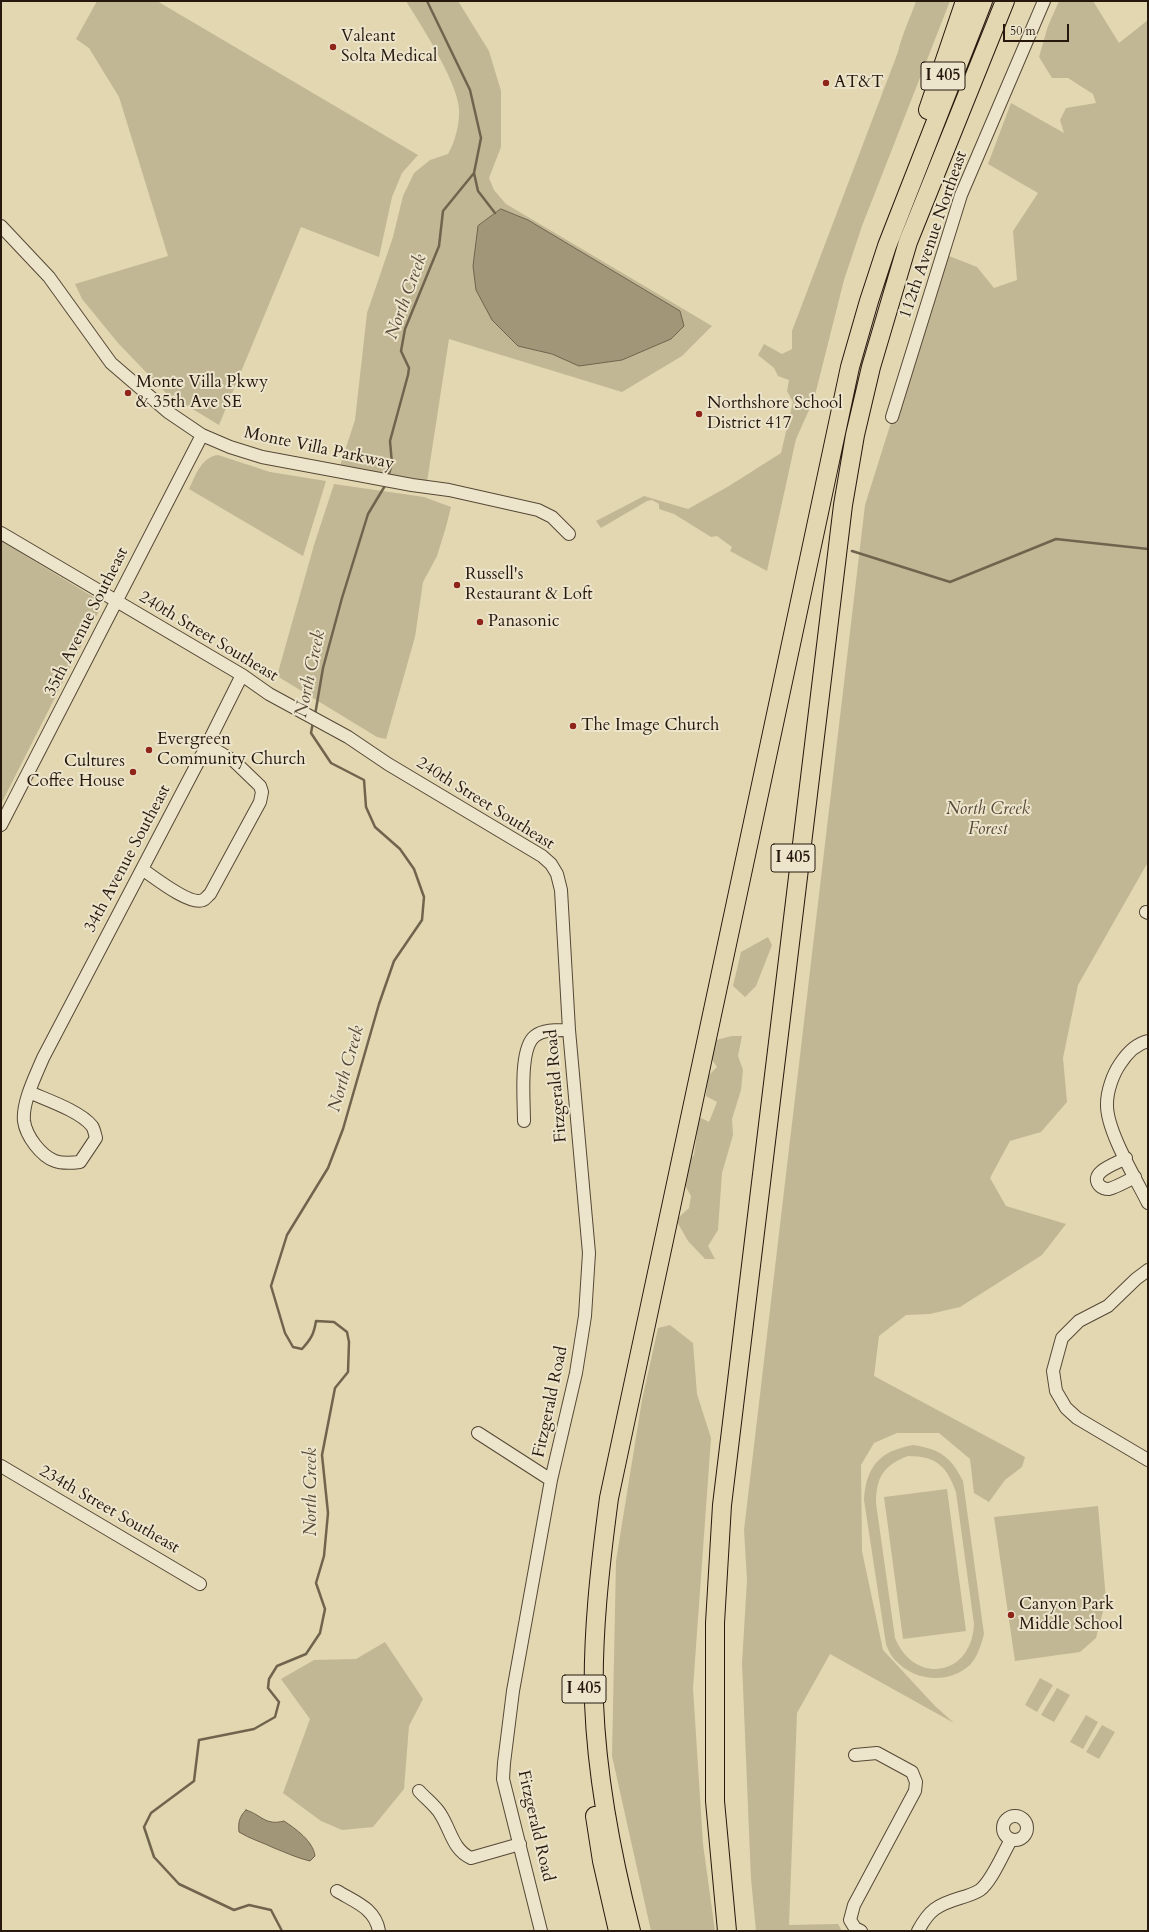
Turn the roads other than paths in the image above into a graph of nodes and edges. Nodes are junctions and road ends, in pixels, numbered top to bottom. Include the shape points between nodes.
1 (965, 1) edge
2 (973, 1) edge
3 (983, 1) edge
4 (998, 1) edge
5 (1005, 1) edge
6 (1044, 1) edge
7 (914, 150) junction
8 (1, 226) edge
9 (892, 417) dead end
10 (202, 435) junction
11 (1, 533) edge
12 (569, 534) dead end
13 (117, 603) junction
14 (242, 675) junction
15 (768, 731) junction
16 (207, 745) junction
17 (1, 825) edge
18 (142, 869) junction
19 (557, 874) joint
20 (569, 1030) junction
21 (1148, 1041) edge
22 (29, 1092) junction
23 (524, 1121) dead end
24 (1126, 1158) junction
25 (1135, 1177) junction
26 (1148, 1204) edge
27 (1148, 1270) edge
28 (478, 1433) dead end
29 (614, 1453) junction
30 (1148, 1460) edge
31 (1, 1466) edge
32 (551, 1480) junction
33 (200, 1584) dead end
34 (715, 1738) junction
35 (855, 1755) dead end
36 (419, 1791) dead end
37 (1011, 1840) dead end
38 (520, 1844) junction
39 (337, 1891) dead end
40 (379, 1931) edge
41 (541, 1931) edge
42 (618, 1931) edge
43 (631, 1931) edge
44 (728, 1931) edge
45 (861, 1931) edge
46 (918, 1931) edge

1 - 7 highway
2 - 7 highway, I 405
3 - 15 highway, I 405 via 900,210 868,301 850,367
4 - 34 highway, I 405 via 915,208 883,299 856,400 837,497 715,1504 710,1570 707,1715
5 - 34 highway, I 405 via 908,242 871,367 843,505 724,1482 715,1623
6 - 9 street, 112th Avenue Northeast via 961,195
7 - 15 highway, I 405 via 868,270 841,363
8 - 10 street, Monte Villa Parkway via 49,277 111,363 153,400
10 - 12 street, Monte Villa Parkway via 262,457 449,490 538,510 552,517
10 - 13 street, 35th Avenue Southeast
11 - 13 street, 240th Street Southeast
13 - 14 street, 240th Street Southeast
13 - 17 street, 35th Avenue Southeast
14 - 16 street, 34th Avenue Southeast
14 - 19 street, 240th Street Southeast via 533,850 551,864
15 - 29 highway, I 405
16 - 18 street, 34th Avenue Southeast
16 - 18 street via 234,762 260,786 260,802 210,894 203,900 194,901
18 - 22 street, 34th Avenue Southeast via 42,1058
19 - 20 street, Fitzgerald Road via 561,890
20 - 23 street via 545,1031 529,1042 525,1053
20 - 32 street, Fitzgerald Road via 589,1253 589,1281 576,1373
21 - 24 street via 1127,1052 1110,1084 1107,1104 1111,1128
22 - 22 street, 34th Avenue Southeast via 24,1121 38,1149 55,1161 71,1164 80,1162 96,1138 93,1127 68,1110
24 - 25 street
24 - 25 street via 1101,1171 1098,1183 1103,1188 1110,1189
25 - 26 street
27 - 30 street via 1136,1278 1108,1306 1079,1321 1062,1338 1053,1371 1056,1391 1066,1408 1077,1418
28 - 32 street
29 - 42 highway, I 405 via 590,1547 586,1596 584,1709 593,1805
29 - 43 highway, I 405 via 599,1574 594,1704 602,1788 616,1868
31 - 33 street, 234th Street Southeast
32 - 38 street, Fitzgerald Road via 513,1691 504,1763 503,1779
34 - 44 highway, I 405 via 715,1801
35 - 45 street via 877,1753 912,1772 916,1782 915,1792 854,1905 850,1920 855,1928
36 - 38 street via 441,1813 458,1850 464,1855 471,1858
37 - 46 street via 981,1889 942,1904 930,1912
38 - 41 street, Fitzgerald Road
39 - 40 street via 371,1912 377,1920

